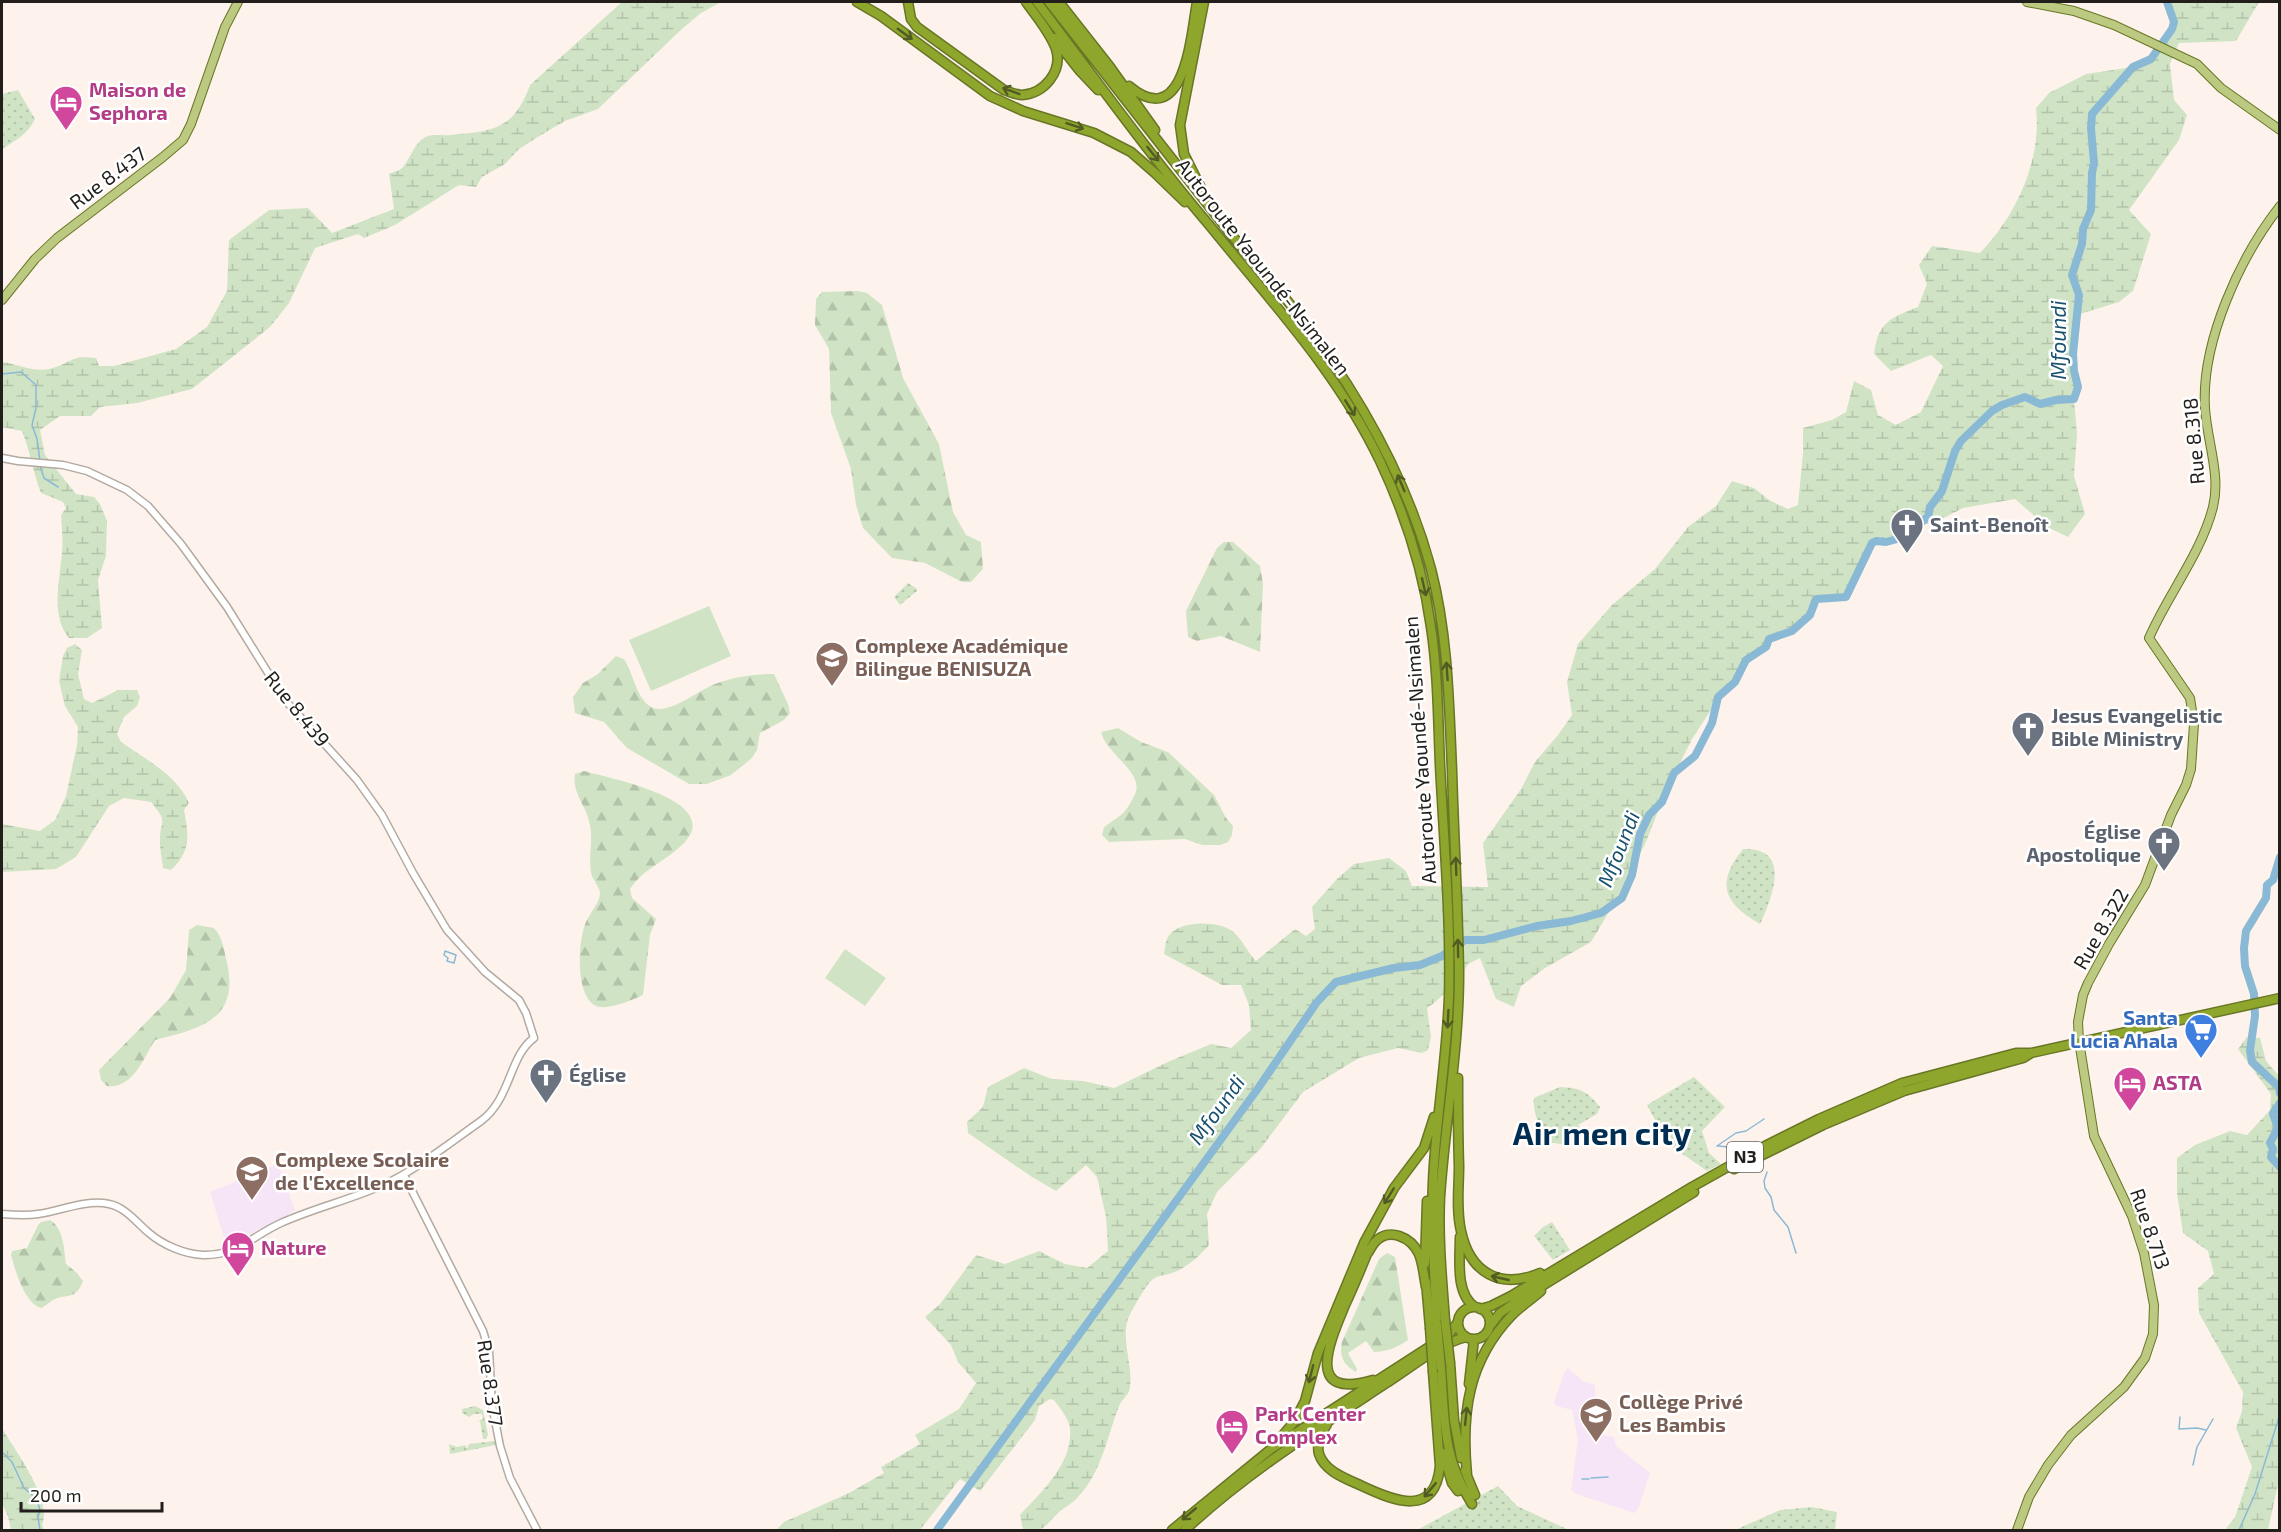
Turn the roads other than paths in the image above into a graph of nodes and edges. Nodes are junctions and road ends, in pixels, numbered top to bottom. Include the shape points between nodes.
1 (238, 2) edge
2 (857, 2) edge
3 (909, 2) edge
4 (1026, 2) edge
5 (1037, 2) edge
6 (1049, 2) edge
7 (1059, 2) edge
8 (1197, 2) edge
9 (1204, 2) edge
10 (2027, 2) edge
11 (1110, 67) junction
12 (1117, 108) junction
13 (2280, 130) edge
14 (1172, 158) junction
15 (2280, 206) edge
16 (1207, 224) junction
17 (1225, 227) junction
18 (2, 300) edge
19 (2, 458) edge
20 (2149, 638) joint
21 (2280, 998) edge
22 (1459, 1011) junction
23 (2079, 1041) junction
24 (1444, 1067) junction
25 (1434, 1168) junction
26 (404, 1175) junction
27 (2, 1214) edge
28 (1460, 1228) junction
29 (1578, 1260) junction
30 (1426, 1287) junction
31 (1478, 1308) junction
32 (1458, 1322) junction
33 (1437, 1324) junction
34 (1490, 1326) junction
35 (1470, 1338) junction
36 (1437, 1370) junction
37 (1382, 1377) junction
38 (1469, 1390) junction
39 (1436, 1409) junction
40 (1329, 1420) junction
41 (1271, 1449) junction
42 (1467, 1475) junction
43 (1473, 1499) junction
44 (537, 1530) edge
45 (1172, 1530) edge
46 (1185, 1530) edge
47 (2017, 1530) edge

1 - 18 main road, Rue 8.437 via 183,140 57,238
2 -> 16 highway via 990,96 1023,111 1094,133 1131,152
4 -> 3 highway via 1055,47 1057,64 1043,88 1020,95 1004,90 917,27 911,19
4 - 12 highway via 1080,71
5 - 12 highway, Autoroute Yaoundé-Nsimalen
6 - 14 highway, Autoroute Yaoundé-Nsimalen
7 - 11 highway
8 - 11 highway via 1184,68 1170,94 1160,98 1144,96
9 - 17 highway via 1182,109 1181,139 1192,172
10 - 13 main road via 2074,11 2114,25 2197,64 2221,88
11 - 14 highway
12 -> 16 highway, Autoroute Yaoundé-Nsimalen
14 - 17 highway, Autoroute Yaoundé-Nsimalen
15 - 20 main road, Rue 8.318 via 2252,248 2219,322 2209,361 2205,406 2214,474 2213,507 2200,541
16 -> 24 highway, Autoroute Yaoundé-Nsimalen via 1284,314 1338,389 1378,457 1417,556 1432,629 1437,697 1449,971
22 -> 17 highway, Autoroute Yaoundé-Nsimalen via 1447,664 1439,607 1422,538 1399,477 1356,397 1293,307
19 - 26 street, Rue 8.439 via 78,469 127,490 148,506 227,607 285,700 357,780 382,815 447,930 485,972 519,1000 534,1038 519,1057 504,1092 488,1115
20 - 23 main road, Rue 8.322 via 2190,698 2194,724 2191,769 2145,885 2086,989 2079,1013
21 - 23 highway, N3
22 - 28 highway
22 - 33 highway, Autoroute Yaoundé-Nsimalen via 1440,1201
23 - 29 highway, N3 via 1904,1091 1823,1125 1704,1186
23 - 47 main road, Rue 8.713 via 2094,1136 2132,1216 2144,1253 2154,1305 2154,1328 2145,1358 2124,1388 2071,1435 2038,1479
24 - 25 highway, Autoroute Yaoundé-Nsimalen
24 -> 41 highway via 1424,1148 1371,1227 1317,1353 1305,1401 1294,1422
25 - 30 highway via 1426,1219
25 - 33 highway, Autoroute Yaoundé-Nsimalen via 1431,1237
26 - 27 street via 282,1223 234,1250 219,1254 200,1255 171,1247 107,1203 34,1215
26 - 44 street, Rue 8.377 via 483,1331 489,1351 500,1446 510,1478
29 -> 28 highway via 1530,1278 1497,1278 1475,1263
28 - 31 highway via 1462,1284 1466,1298
29 - 31 highway, N3 via 1499,1303
29 - 34 highway, N3 via 1500,1313
29 - 38 highway via 1502,1327 1485,1352
30 - 33 highway
30 - 37 highway via 1421,1259 1413,1244 1397,1235 1374,1242 1331,1338 1326,1363 1332,1377 1347,1384
31 - 32 highway, N3 via 1465,1310
31 - 34 highway via 1488,1315
32 - 35 highway via 1459,1330
32 - 37 highway, N3 via 1449,1334
33 - 36 highway, Autoroute Yaoundé-Nsimalen, bridge
33 - 42 highway, Autoroute Yaoundé-Nsimalen, bridge via 1450,1363 1456,1440
34 - 35 highway, N3 via 1484,1335
35 - 38 highway
35 - 40 highway, N3 via 1443,1346
36 - 39 highway
36 - 43 highway, Autoroute Yaoundé-Nsimalen via 1449,1453 1457,1479
37 - 41 highway, N3
42 -> 38 highway via 1464,1437
39 -> 40 highway via 1438,1478 1422,1498 1408,1501 1391,1499 1327,1466 1319,1456 1318,1445
39 - 43 highway via 1448,1473 1456,1488
40 - 46 highway, N3 via 1233,1489
41 -> 45 highway, N3
42 - 43 highway, Autoroute Yaoundé-Nsimalen

